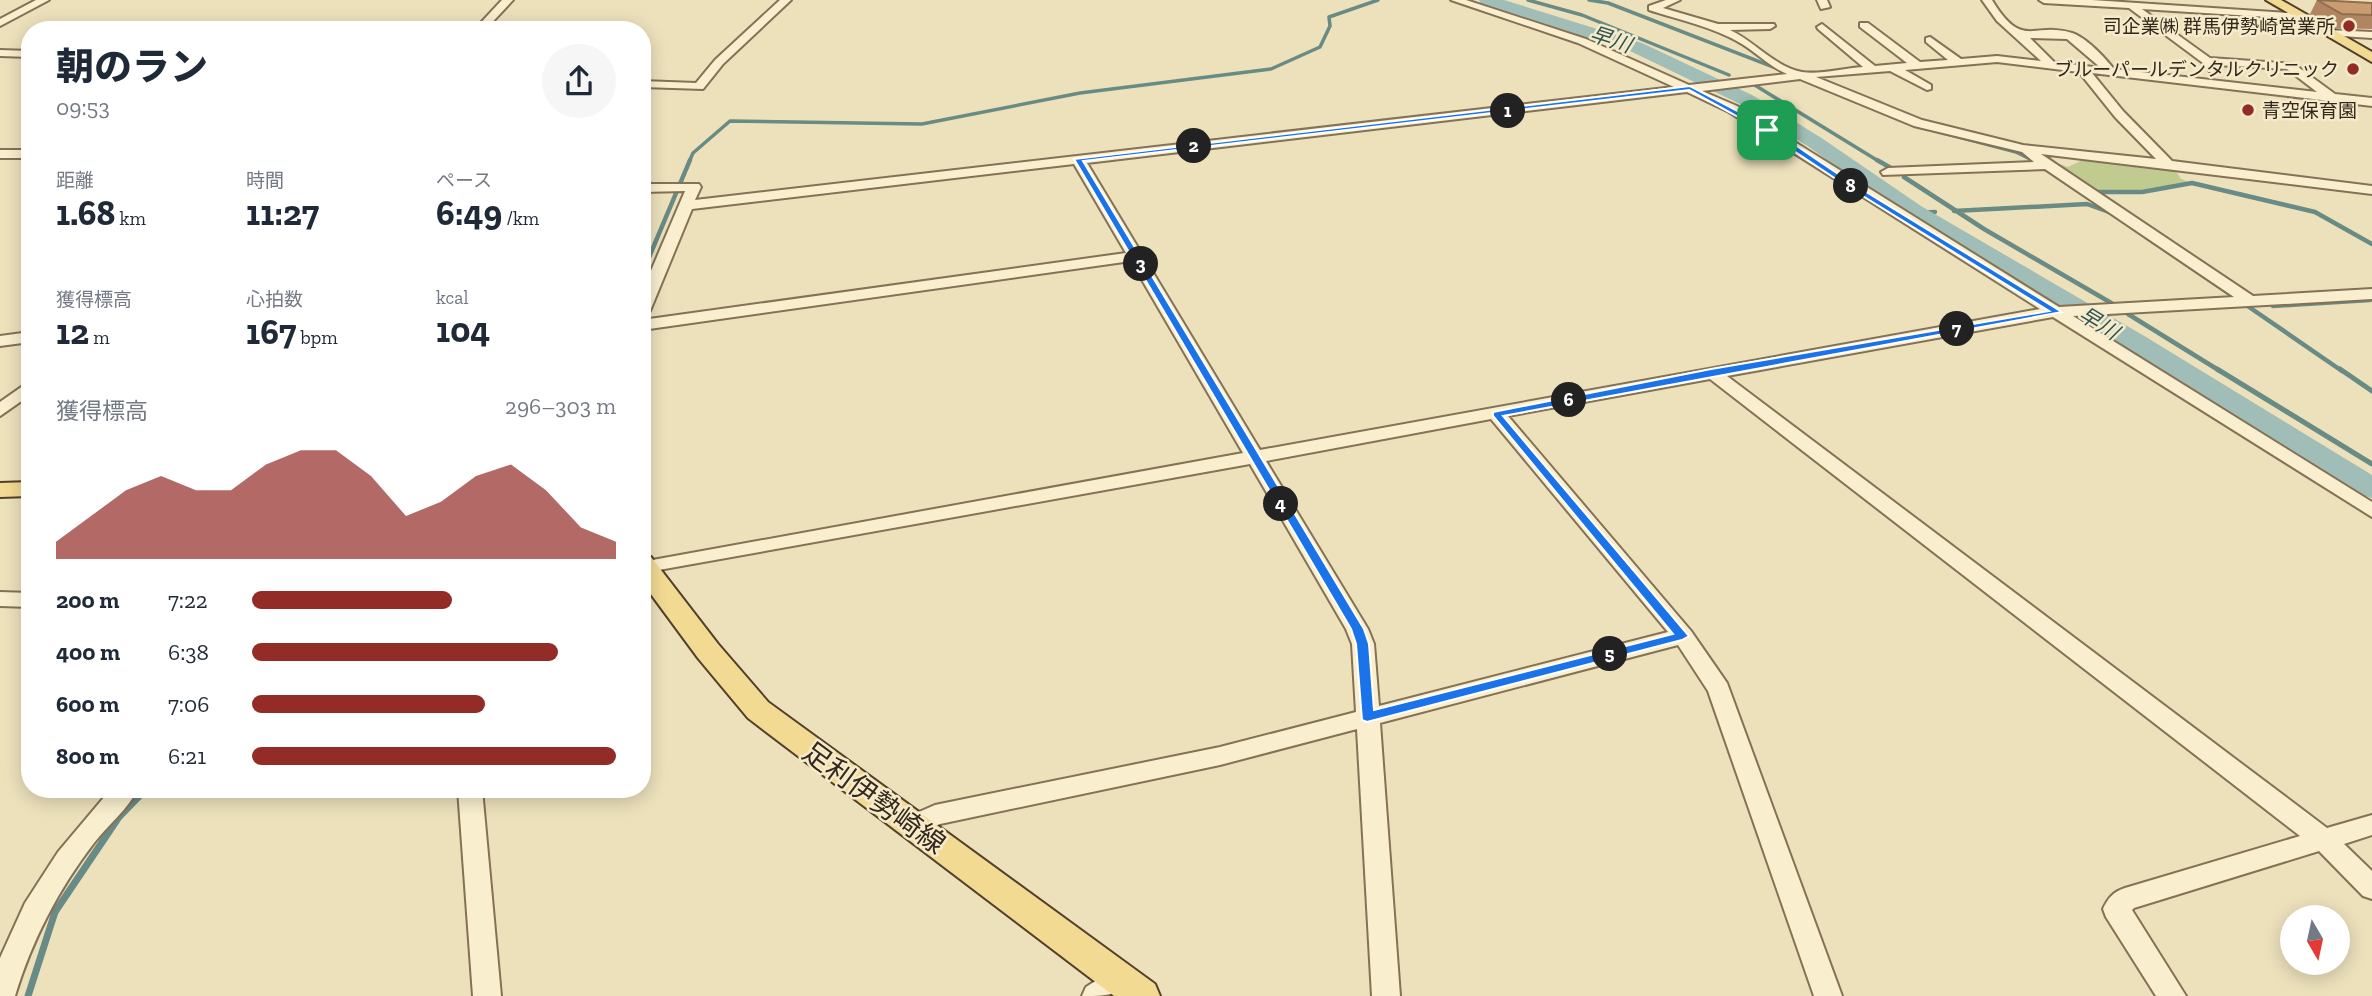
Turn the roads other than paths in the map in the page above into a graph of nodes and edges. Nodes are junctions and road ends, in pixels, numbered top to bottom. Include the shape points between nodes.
1 (44, 0) edge
2 (508, 0) edge
3 (786, 0) edge
4 (1456, 0) edge
5 (1675, 0) edge
6 (1987, 0) edge
7 (2044, 0) edge
8 (2121, 0) edge
9 (2272, 0) edge
10 (1657, 1) edge
11 (2132, 7) junction
12 (2300, 16) junction
13 (488, 21) edge
14 (0, 23) edge
15 (1864, 25) dead end
16 (1770, 26) dead end
17 (1715, 27) junction
18 (1822, 27) dead end
19 (2329, 33) junction
20 (2372, 35) edge
21 (2019, 36) junction
22 (1930, 40) dead end
23 (0, 53) edge
24 (21, 54) edge
25 (2372, 58) edge
26 (1957, 61) junction
27 (2207, 61) junction
28 (1917, 65) junction
29 (2050, 65) junction
30 (1891, 67) junction
31 (1872, 69) junction
32 (2084, 69) junction
33 (2110, 72) junction
34 (1804, 75) junction
35 (651, 84) edge
36 (2225, 85) junction
37 (1927, 87) dead end
38 (1694, 88) junction
39 (2332, 97) junction
40 (2372, 102) edge
41 (2023, 149) junction
42 (0, 154) edge
43 (21, 154) edge
44 (1078, 159) junction
45 (2168, 164) junction
46 (2050, 165) junction
47 (1888, 172) dead end
48 (651, 188) edge
49 (2372, 190) edge
50 (688, 205) junction
51 (1136, 256) junction
52 (651, 289) edge
53 (2371, 295) edge
54 (2250, 301) junction
55 (2061, 312) junction
56 (651, 323) edge
57 (21, 338) edge
58 (0, 341) edge
59 (1711, 372) junction
60 (21, 394) edge
61 (0, 411) edge
62 (1496, 414) junction
63 (1252, 456) junction
64 (21, 489) edge
65 (0, 490) edge
66 (2372, 511) edge
67 (651, 565) edge
68 (651, 575) edge
69 (0, 599) edge
70 (21, 600) edge
71 (1682, 636) junction
72 (1367, 716) junction
73 (118, 798) edge
74 (471, 798) edge
75 (2372, 825) edge
76 (912, 826) junction
77 (2324, 841) junction
78 (2372, 888) edge
79 (1119, 990) edge
80 (1, 996) edge
81 (487, 996) edge
82 (1386, 996) edge
83 (1828, 996) edge
84 (2172, 996) edge

1 - 14 street
2 - 13 street
3 - 35 street via 719,62 699,87
4 - 38 street via 1583,41
5 - 10 street
6 - 21 street via 2001,22
7 - 11 street
8 - 11 street
9 - 12 main road
10 - 17 street via 1654,8
11 - 12 street
11 - 27 street
12 - 19 main road
15 - 28 street
16 - 17 street
17 - 34 street via 1745,41 1778,66
18 - 31 street
19 - 20 street
19 - 25 main road
21 - 29 street
21 - 33 street via 2070,36
22 - 26 street
23 - 24 street
26 - 28 street
26 - 29 street via 1997,59
27 - 36 street
27 - 39 street via 2290,66
28 - 30 street
29 - 32 street
30 - 31 street
30 - 37 street
31 - 34 street
32 - 33 street
32 - 45 street via 2119,114
33 - 36 street
34 - 38 street
34 - 41 street via 1918,123
36 - 39 street
38 - 44 street
38 - 55 street
39 - 40 street
41 - 45 street
41 - 46 street
42 - 43 street
44 - 50 street
44 - 51 street
45 - 49 street
46 - 47 street
46 - 54 street
48 - 50 street via 694,187
50 - 52 street
51 - 56 street
51 - 63 street
53 - 54 street
54 - 55 street
55 - 59 street
55 - 66 street
57 - 58 street
59 - 62 street
59 - 77 street
60 - 61 street
62 - 63 street
62 - 71 street
63 - 67 street
63 - 72 street via 1357,629 1363,644
64 - 65 main road
68 - 76 main road, 足利伊勢崎線 via 758,710
69 - 70 street
71 - 72 street
71 - 83 street via 1719,689
72 - 76 street via 1220,756 935,815
72 - 82 street
73 - 80 street via 36,906
74 - 81 street
75 - 77 street
76 - 79 main road, 足利伊勢崎線
77 - 78 street
77 - 84 street via 2125,899 2116,909

